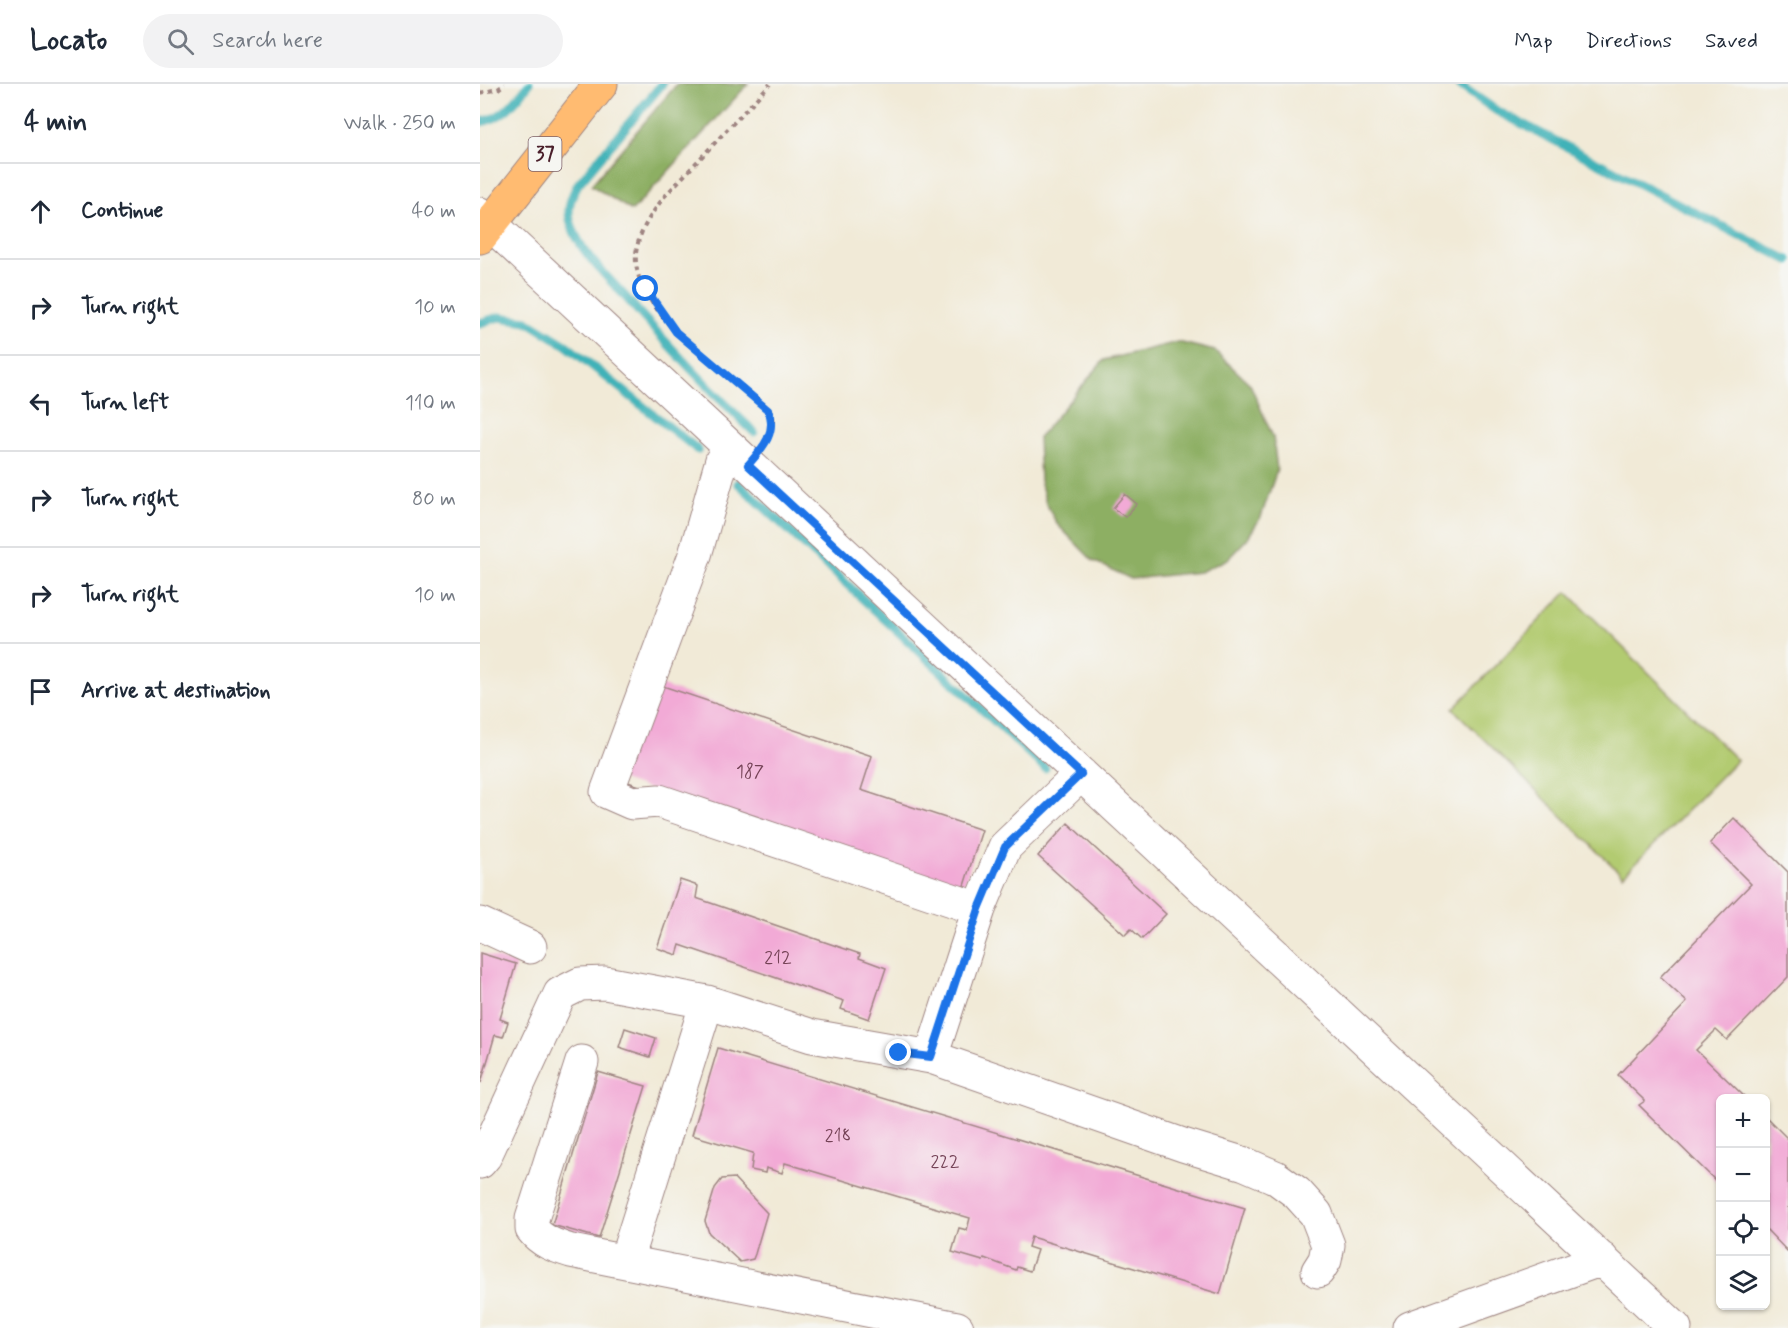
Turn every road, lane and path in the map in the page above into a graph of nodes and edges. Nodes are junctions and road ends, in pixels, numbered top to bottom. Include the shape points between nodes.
1 (505, 84) edge
2 (601, 84) edge
3 (770, 84) edge
4 (480, 93) edge
5 (483, 225) edge
6 (740, 456) junction
7 (1081, 774) junction
8 (979, 909) junction
9 (480, 924) edge
10 (530, 947) dead end
11 (707, 1002) junction
12 (931, 1057) junction
13 (582, 1062) dead end
14 (480, 1162) edge
15 (1602, 1259) junction
16 (626, 1260) junction
17 (1318, 1271) dead end
18 (957, 1328) edge
19 (1410, 1328) edge
20 (1675, 1328) edge

1 - 4 path
2 - 5 main road, 37
3 - 6 path via 664,197 636,252 646,289 670,324 768,410 772,429
5 - 6 street
6 - 7 street
6 - 8 street via 722,460 695,555 607,792 632,803 659,801
7 - 8 street via 1005,847
7 - 15 street
8 - 12 street
9 - 10 street
11 - 12 street via 812,1036
11 - 14 street via 605,983 580,984 560,994
11 - 16 street
12 - 17 street via 1275,1177 1298,1193 1323,1227 1328,1245
13 - 16 street via 532,1229 537,1236 560,1247
15 - 19 street
15 - 20 street
16 - 18 street

